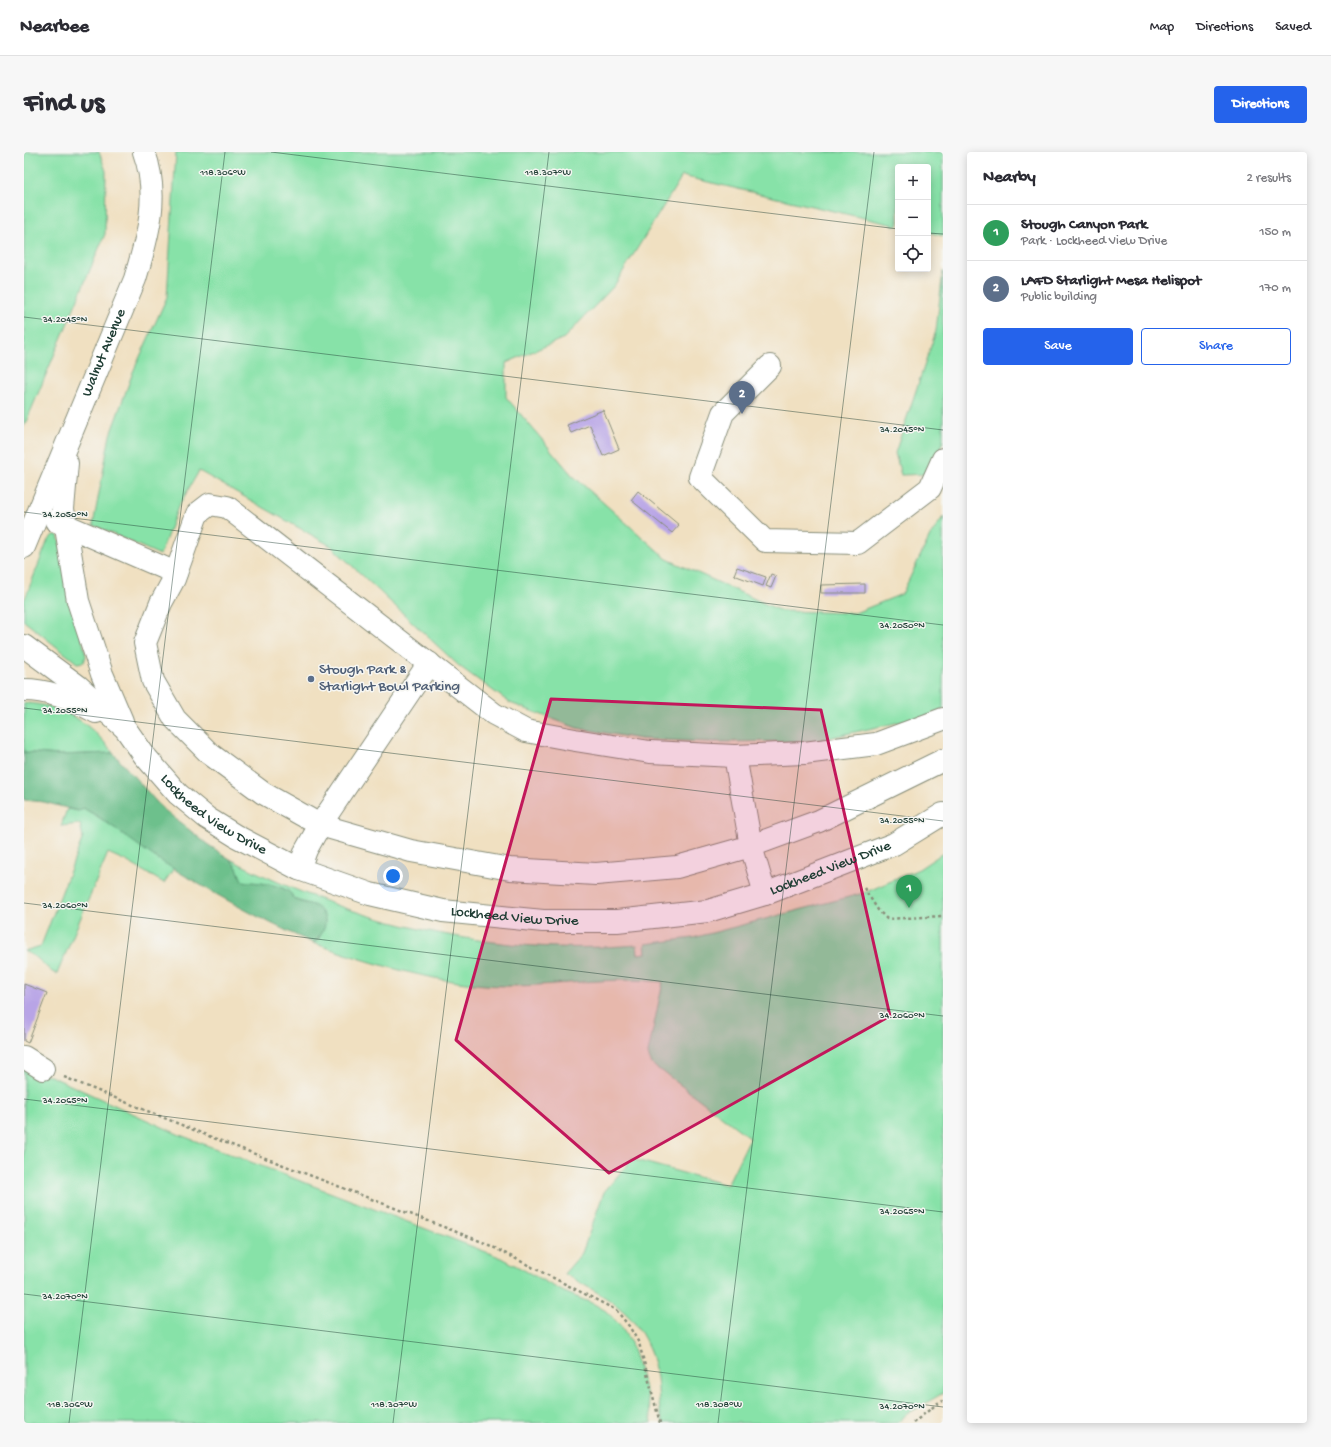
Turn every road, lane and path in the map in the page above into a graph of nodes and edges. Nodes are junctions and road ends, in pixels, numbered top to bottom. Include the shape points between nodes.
1 (144, 152) edge
2 (770, 366) dead end
3 (71, 438) junction
4 (943, 459) edge
5 (39, 513) junction
6 (66, 525) junction
7 (24, 548) edge
8 (176, 573) junction
9 (24, 646) edge
10 (429, 663) junction
11 (24, 690) edge
12 (943, 719) edge
13 (125, 728) junction
14 (735, 756) junction
15 (943, 760) edge
16 (943, 814) edge
17 (320, 825) junction
18 (751, 846) junction
19 (299, 869) junction
20 (864, 888) dead end
21 (765, 894) junction
22 (943, 916) edge
23 (24, 1057) edge
24 (43, 1069) joint
25 (943, 1400) edge
26 (660, 1423) edge
27 (913, 1423) edge

1 - 3 street, Walnut Avenue via 149,164 153,201 149,234 135,279
2 - 4 street via 723,413 700,477 764,541 858,543 930,488
3 - 5 street, Walnut Avenue
3 - 6 street, Lockheed View Drive via 64,479 63,510
5 - 6 street
5 - 7 street, Walnut Avenue
6 - 8 street
6 - 13 street, Lockheed View Drive via 78,601 102,674
8 - 10 street via 197,514 210,504 227,506
8 - 17 street via 145,643 153,681 175,719 210,754 263,793
9 - 13 street, Lockheed View Drive via 78,686
10 - 14 street via 494,714 526,731 650,752
10 - 17 street
11 - 13 street, Lockheed View Drive via 38,690 71,699
12 - 14 street via 876,744 804,753
13 - 19 street, Lockheed View Drive via 144,755 178,794 207,818
14 - 18 street
15 - 18 street via 819,821
16 - 21 street, Lockheed View Drive via 894,844
17 - 18 street via 410,851 510,869 596,874 677,867
17 - 19 street
18 - 21 street
19 - 21 street, Lockheed View Drive via 370,894 443,911 542,921 618,921 708,911
20 - 22 path via 887,919
23 - 24 street
24 - 26 path via 486,1243 616,1310 639,1343
25 - 27 path

